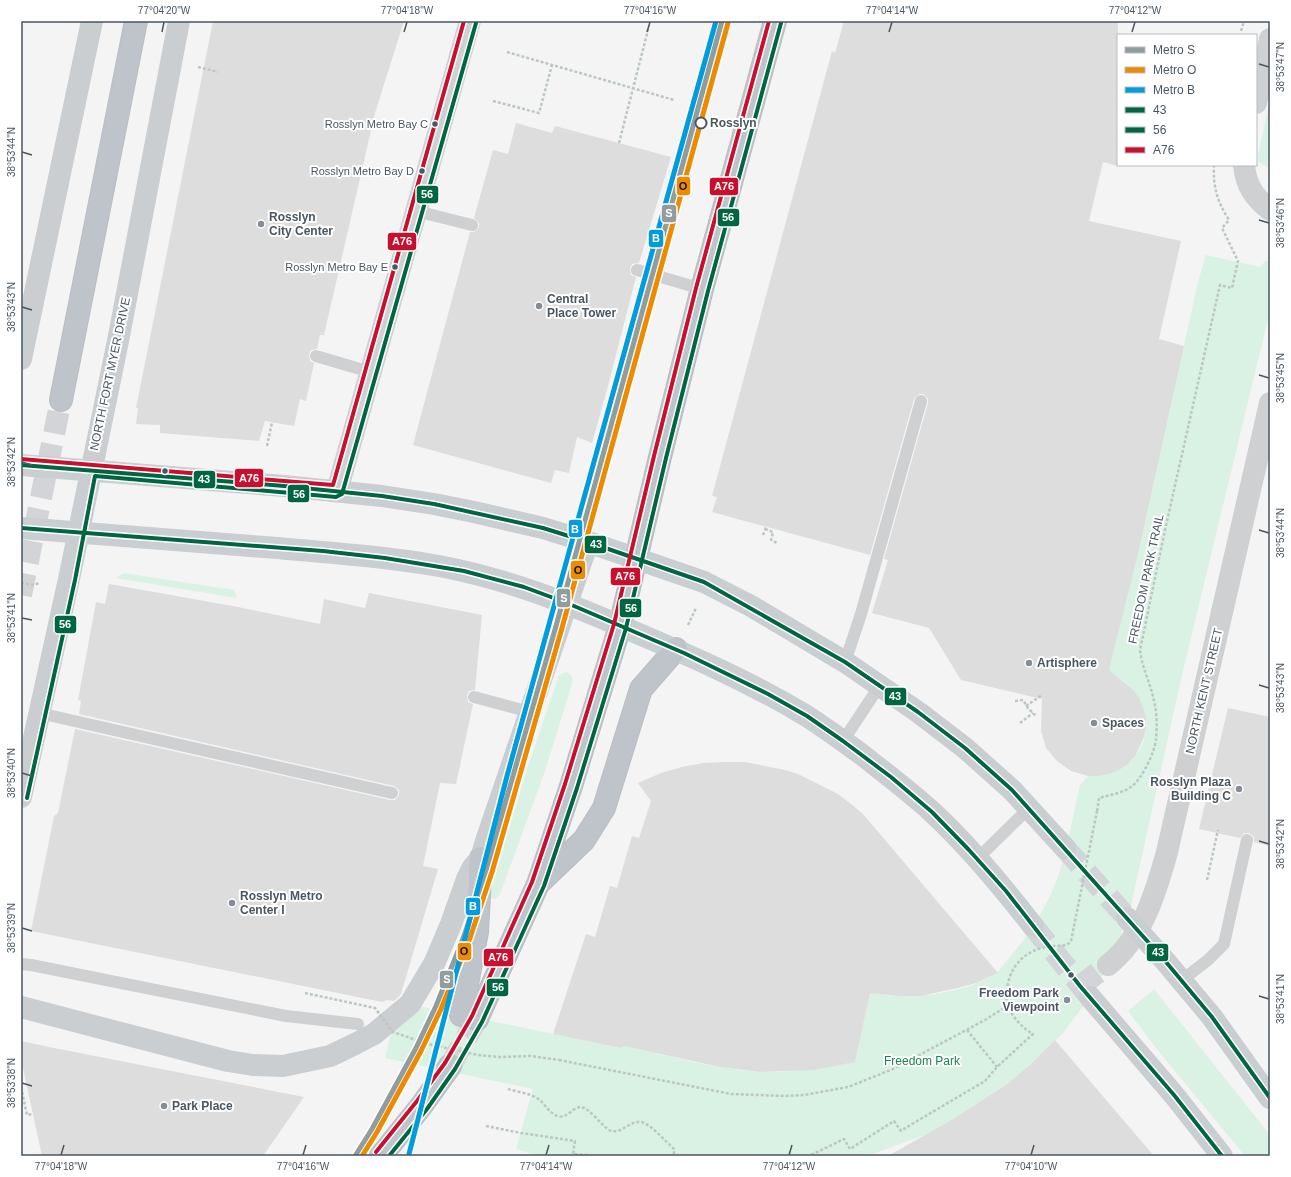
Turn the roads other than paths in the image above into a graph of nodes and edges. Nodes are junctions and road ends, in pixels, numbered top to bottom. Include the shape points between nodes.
1 (92, 21) edge
2 (136, 21) edge
3 (179, 21) edge
4 (470, 21) edge
5 (775, 21) edge
6 (1270, 39) edge
7 (1257, 98) edge
8 (1244, 166) edge
9 (1270, 210) edge
10 (416, 211) junction
11 (472, 225) dead end
12 (637, 270) dead end
13 (702, 289) junction
14 (316, 356) dead end
15 (21, 359) edge
16 (370, 372) junction
17 (61, 400) tunnel mouth
18 (921, 401) dead end
19 (1270, 403) edge
20 (21, 465) edge
21 (90, 470) junction
22 (337, 491) junction
23 (21, 528) edge
24 (78, 532) junction
25 (588, 542) junction
26 (636, 558) junction
27 (567, 603) junction
28 (620, 626) junction
29 (676, 649) junction
30 (845, 662) junction
31 (880, 685) junction
32 (474, 697) dead end
33 (530, 712) junction
34 (38, 713) junction
35 (843, 741) junction
36 (392, 793) dead end
37 (21, 797) edge
38 (1029, 808) junction
39 (1247, 840) dead end
40 (1065, 848) tunnel mouth
41 (481, 858) junction
42 (977, 859) junction
43 (538, 884) junction
44 (1133, 924) junction
45 (1033, 926) tunnel mouth
46 (26, 964) edge
47 (1108, 965) tunnel mouth
48 (1182, 980) junction
49 (1090, 997) tunnel mouth
50 (22, 1007) edge
51 (358, 1024) dead end
52 (450, 1066) tunnel mouth
53 (1270, 1098) edge
54 (381, 1156) edge
55 (1222, 1156) edge

1 - 15 main road
2 - 17 highway
3 - 21 main road, NORTH FORT MYER DRIVE via 118,341
4 - 10 street
5 - 13 highway
6 - 7 street
8 - 9 street via 1251,192
10 - 11 lane
10 - 16 street
12 - 13 lane
13 - 26 highway
14 - 16 lane
16 - 22 street
18 - 30 lane
19 - 44 street, NORTH KENT STREET via 1168,852 1158,886
20 - 21 main road
21 - 22 main road
21 - 24 main road, NORTH FORT MYER DRIVE
22 - 25 main road via 474,512 543,528
23 - 24 main road
24 - 27 main road via 385,558 502,580
24 - 34 main road, NORTH FORT MYER DRIVE
25 - 26 main road
25 - 27 main road
26 - 28 highway
26 - 30 main road via 704,582
27 - 28 main road
27 - 33 main road
28 - 29 main road
28 - 43 highway
29 - 35 main road via 768,694 807,716
29 - 43 highway via 641,689 604,808 584,840
30 - 31 main road
31 - 35 lane
31 - 38 main road via 965,748
32 - 33 lane
33 - 41 main road
34 - 36 lane
34 - 37 main road, NORTH FORT MYER DRIVE
35 - 42 main road via 932,812
38 - 40 main road
38 - 42 lane
39 - 48 lane via 1224,944
41 - 43 highway via 469,1016
41 - 50 main road via 467,878 434,964 410,1004 374,1034 330,1056 283,1066 253,1065 228,1061
42 - 45 main road via 1006,890
44 - 47 street, NORTH KENT STREET via 1119,956
44 - 48 main road
46 - 51 lane via 286,1016
48 - 53 main road
49 - 55 main road via 1174,1095
52 - 54 highway

